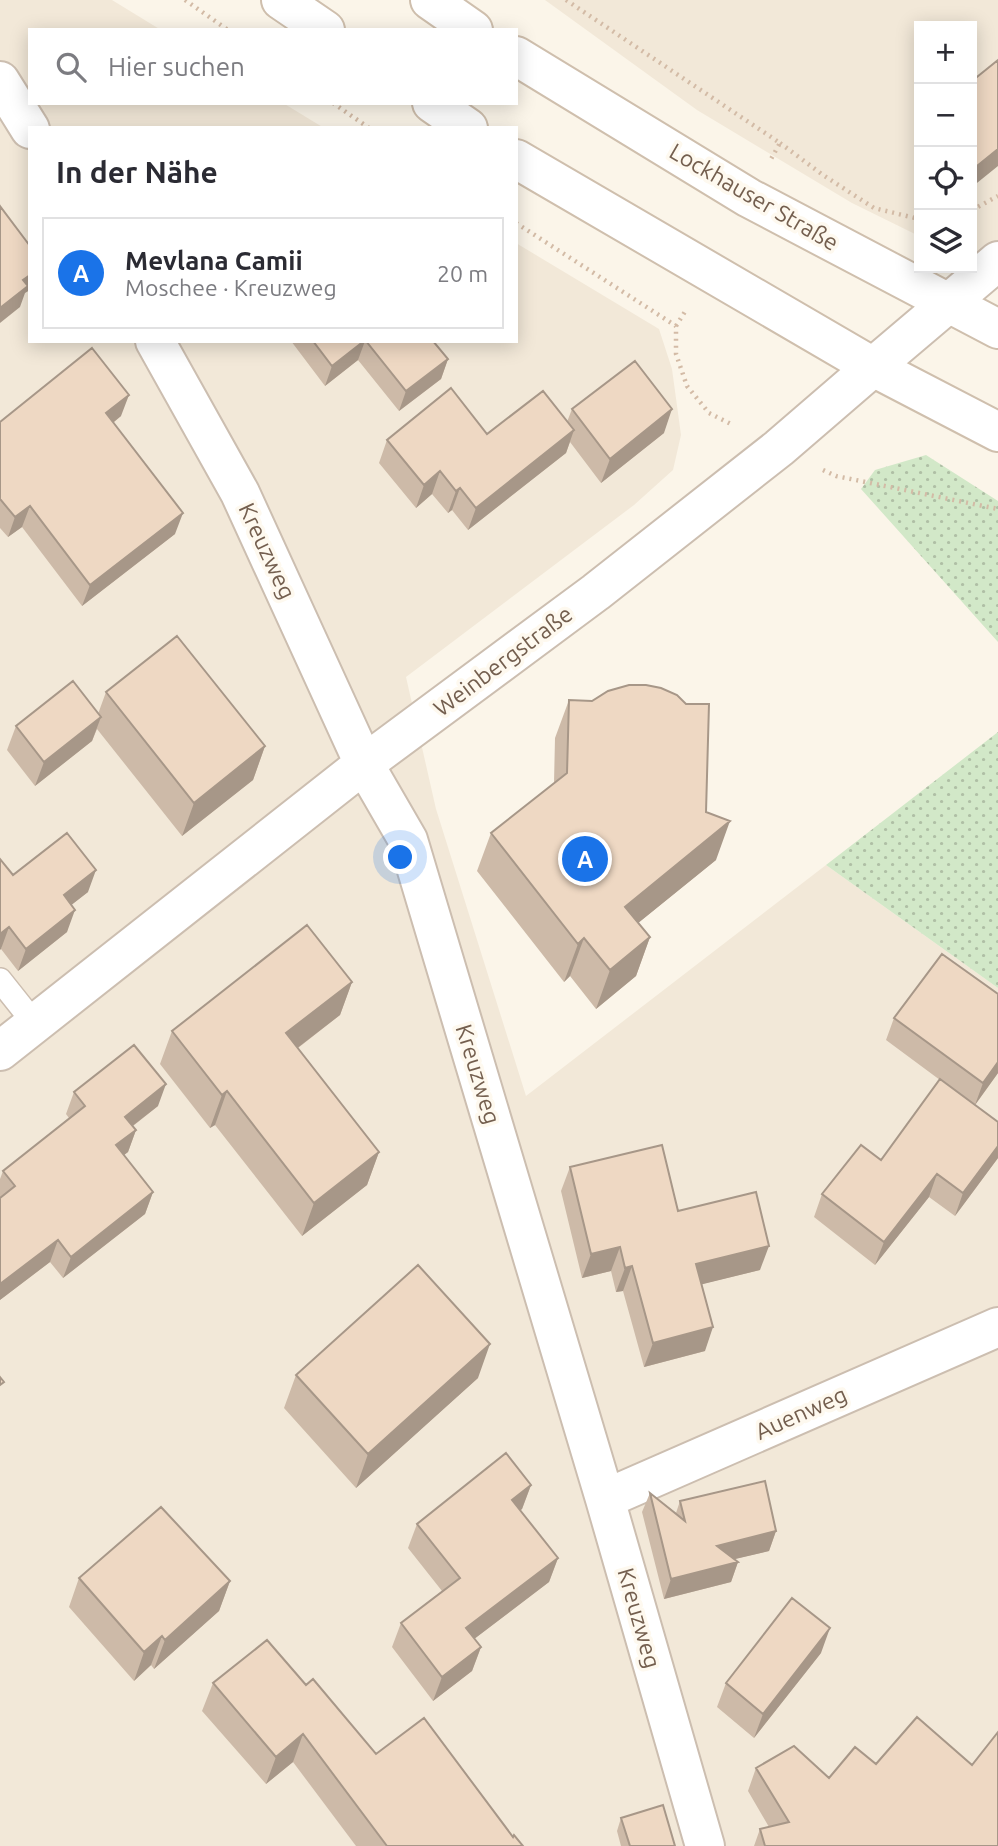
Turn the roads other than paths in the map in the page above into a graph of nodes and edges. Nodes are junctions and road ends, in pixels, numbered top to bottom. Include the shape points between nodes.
1 (281, 0) edge
2 (430, 0) edge
3 (322, 28) edge
4 (470, 28) edge
5 (518, 57) edge
6 (0, 81) edge
7 (435, 105) edge
8 (28, 126) edge
9 (465, 126) edge
10 (518, 160) edge
11 (998, 261) edge
12 (948, 303) junction
13 (998, 329) edge
14 (156, 343) edge
15 (873, 367) junction
16 (998, 432) edge
17 (364, 764) junction
18 (0, 980) edge
19 (35, 1024) junction
20 (0, 1051) edge
21 (998, 1327) edge
22 (605, 1499) junction
23 (705, 1846) edge

1 - 3 street
2 - 4 street
5 - 12 street, Lockhauser Straße via 749,198
6 - 8 street
7 - 9 street
10 - 15 street
11 - 12 street, Weinbergstraße
12 - 13 street, Lockhauser Straße
12 - 15 street, Weinbergstraße
14 - 17 street, Kreuzweg via 240,493
15 - 16 street
15 - 17 street, Weinbergstraße via 596,592
17 - 19 street, Weinbergstraße
17 - 22 street, Kreuzweg via 408,840
18 - 19 lane
19 - 20 street, Weinbergstraße
21 - 22 street, Auenweg
22 - 23 street, Kreuzweg

